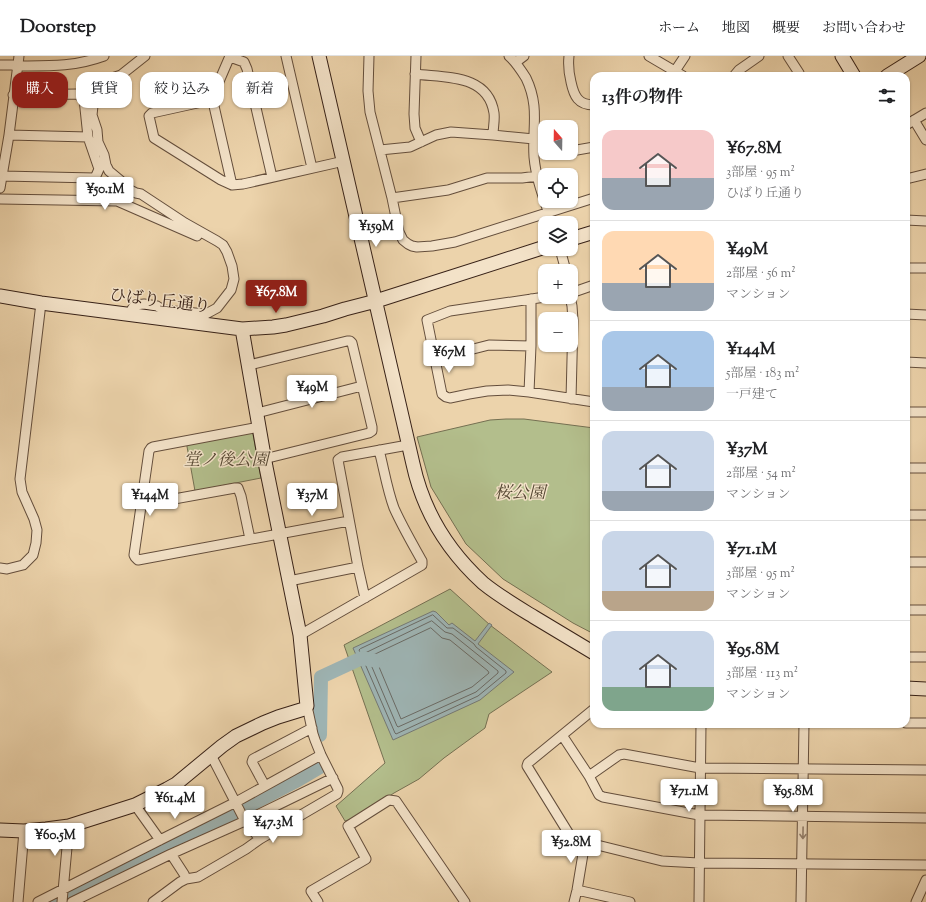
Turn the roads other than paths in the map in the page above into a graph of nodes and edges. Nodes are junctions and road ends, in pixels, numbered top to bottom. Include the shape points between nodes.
1 (19, 56) edge
2 (104, 56) edge
3 (145, 56) edge
4 (230, 56) edge
5 (286, 56) edge
6 (319, 56) edge
7 (369, 56) edge
8 (416, 56) edge
9 (524, 56) edge
10 (569, 56) edge
11 (649, 56) edge
12 (685, 56) edge
13 (759, 56) edge
14 (788, 56) edge
15 (842, 56) edge
16 (919, 56) edge
17 (923, 56) edge
18 (513, 59) edge
19 (926, 60) edge
20 (0, 65) edge
21 (675, 70) junction
22 (17, 71) junction
23 (223, 72) edge
24 (677, 72) edge
25 (737, 72) edge
26 (798, 72) edge
27 (852, 72) edge
28 (893, 72) edge
29 (415, 74) junction
30 (68, 94) edge
31 (12, 103) edge
32 (590, 104) edge
33 (175, 108) edge
34 (214, 108) edge
35 (926, 112) edge
36 (914, 120) junction
37 (910, 123) edge
38 (8, 135) junction
39 (493, 135) junction
40 (88, 137) junction
41 (534, 139) junction
42 (538, 140) edge
43 (926, 140) edge
44 (420, 142) junction
45 (590, 148) edge
46 (380, 150) junction
47 (578, 150) edge
48 (344, 161) junction
49 (312, 168) junction
50 (926, 174) edge
51 (2, 176) junction
52 (537, 176) junction
53 (272, 177) junction
54 (910, 178) edge
55 (232, 185) junction
56 (0, 188) edge
57 (392, 198) junction
58 (0, 199) edge
59 (590, 199) edge
60 (549, 213) junction
61 (550, 216) edge
62 (910, 220) edge
63 (926, 220) edge
64 (590, 233) edge
65 (578, 237) edge
66 (206, 240) dead end
67 (538, 249) edge
68 (910, 268) edge
69 (926, 268) edge
70 (590, 286) edge
71 (578, 291) edge
72 (0, 296) edge
73 (538, 298) edge
74 (531, 299) junction
75 (376, 301) junction
76 (40, 303) junction
77 (572, 304) edge
78 (132, 309) dead end
79 (910, 314) edge
80 (926, 314) edge
81 (242, 329) junction
82 (531, 346) junction
83 (434, 359) junction
84 (910, 362) edge
85 (926, 363) edge
86 (249, 365) junction
87 (362, 386) junction
88 (529, 392) junction
89 (571, 399) junction
90 (590, 401) edge
91 (910, 412) edge
92 (926, 412) edge
93 (257, 413) junction
94 (259, 427) junction
95 (408, 445) junction
96 (379, 450) junction
97 (264, 460) junction
98 (910, 468) edge
99 (926, 468) edge
100 (142, 505) junction
101 (910, 515) edge
102 (926, 515) edge
103 (349, 521) junction
104 (279, 534) junction
105 (250, 539) junction
106 (910, 562) edge
107 (926, 562) edge
108 (358, 567) junction
109 (0, 568) edge
110 (289, 581) junction
111 (365, 598) junction
112 (910, 610) edge
113 (926, 610) edge
114 (300, 635) junction
115 (590, 651) edge
116 (910, 657) edge
117 (926, 657) edge
118 (910, 688) edge
119 (926, 689) edge
120 (307, 706) junction
121 (590, 712) edge
122 (910, 723) edge
123 (926, 723) edge
124 (312, 728) junction
125 (702, 728) edge
126 (804, 728) edge
127 (562, 735) junction
128 (211, 755) junction
129 (321, 755) junction
130 (700, 768) junction
131 (803, 768) junction
132 (926, 770) edge
133 (589, 776) junction
134 (333, 778) junction
135 (265, 786) junction
136 (236, 802) junction
137 (135, 805) junction
138 (699, 815) junction
139 (803, 817) junction
140 (926, 818) edge
141 (245, 821) junction
142 (69, 826) junction
143 (0, 830) edge
144 (24, 831) junction
145 (260, 839) junction
146 (160, 840) junction
147 (585, 842) junction
148 (171, 854) junction
149 (699, 863) junction
150 (802, 864) junction
151 (926, 864) edge
152 (186, 880) junction
153 (926, 880) edge
154 (63, 890) junction
155 (577, 890) junction
156 (18, 902) edge
157 (38, 902) edge
158 (62, 902) edge
159 (72, 902) edge
160 (153, 902) edge
161 (318, 902) edge
162 (464, 902) edge
163 (574, 902) edge
164 (630, 902) edge
165 (698, 902) edge
166 (801, 902) edge
167 (916, 902) edge

1 - 22 street
2 - 22 street via 63,66
3 - 78 street via 103,86 93,106 93,120 106,165 130,190 141,194 223,245 232,266 234,279 231,290 217,308 206,314 163,310 144,304 135,305
4 - 23 street
4 - 53 street via 244,62 247,69
5 - 49 street
6 - 48 street
7 - 46 street via 369,105
8 - 29 street
9 - 18 street
10 - 32 street via 569,74 575,95 578,100
11 - 21 street
12 - 21 street
13 - 25 street
14 - 26 street
15 - 27 street
16 - 28 street
17 - 19 street
18 - 41 street via 533,98
20 - 22 street via 12,65
21 - 24 street
29 - 39 street via 463,79 479,87 489,99 494,112
29 - 44 street via 414,122
30 - 40 street via 77,94 84,99
31 - 38 street
33 - 55 street via 149,116 154,138
34 - 55 street
35 - 36 street
36 - 37 street
36 - 43 street
38 - 40 street
38 - 51 street
39 - 41 street
39 - 44 street via 451,132
40 - 51 street via 99,169 95,178
41 - 42 street
41 - 52 street
44 - 46 street via 410,147
45 - 47 street
46 - 57 street
48 - 49 street
48 - 75 street
49 - 53 street
50 - 54 street
51 - 56 street
52 - 57 street via 487,178 448,190
52 - 60 street
53 - 55 street
57 - 60 street via 401,237 408,244 417,247 456,242
58 - 66 street via 117,201
59 - 60 street
60 - 61 street
62 - 63 street
64 - 65 street
67 - 75 street, ひばり丘通り
68 - 69 street
70 - 71 street
72 - 76 street, ひばり丘通り
73 - 74 street
74 - 82 street
74 - 83 street via 450,311 427,320
75 - 81 street, ひばり丘通り via 286,325
75 - 95 street
76 - 81 street, ひばり丘通り
76 - 109 street via 20,479 22,492 36,525 36,543 33,555 23,565 8,569
77 - 89 street
79 - 80 street
81 - 86 street
82 - 83 street via 489,345
82 - 88 street
83 - 88 street via 442,394 448,398 487,391
84 - 85 street
86 - 87 street via 350,341
86 - 93 street
87 - 93 street
87 - 97 street via 372,427 370,433
88 - 89 street
89 - 90 street
91 - 92 street
93 - 94 street
94 - 97 street
94 - 100 street via 151,448
95 - 96 street
95 - 115 street via 417,480 434,522 464,563 482,582 510,603
96 - 103 street via 338,460
96 - 111 street via 394,508 422,564
97 - 104 street
98 - 99 street
100 - 105 street via 238,488
100 - 105 street via 134,556 138,560
101 - 102 street
103 - 104 street
103 - 108 street
104 - 105 street
104 - 110 street
106 - 107 street
108 - 110 street
108 - 111 street
110 - 114 street
111 - 114 street
112 - 113 street
114 - 120 street
116 - 117 street
118 - 119 street
120 - 124 street
120 - 128 street via 249,729
121 - 127 street
122 - 123 street
124 - 129 street
124 - 135 street via 252,759
125 - 130 street
126 - 131 street
127 - 133 street
127 - 147 street via 527,766 571,836
128 - 136 street
128 - 137 street via 176,784
129 - 134 street
129 - 135 street
130 - 131 street
130 - 133 street via 624,754
130 - 138 street
131 - 132 street
131 - 139 street
133 - 138 street via 599,795 603,797
134 - 141 street
134 - 145 street via 338,789 336,795
135 - 136 street
136 - 141 street
136 - 146 street
137 - 142 street
137 - 146 street
138 - 139 street
138 - 149 street
139 - 140 street
139 -> 150 street
141 - 145 street
141 - 148 street
142 - 144 street
142 - 154 street
143 - 144 street
144 - 156 street
145 - 152 street via 198,877
146 - 154 street
147 - 149 street via 662,861
147 - 155 street
148 - 152 street
148 - 159 street
149 - 150 street
149 - 165 street
150 - 151 street
150 - 166 street
152 - 160 street
153 - 167 street
154 - 157 street
154 - 158 street
155 - 163 street
155 - 164 street
161 - 162 street via 311,891 366,859 348,826 389,800 396,801

